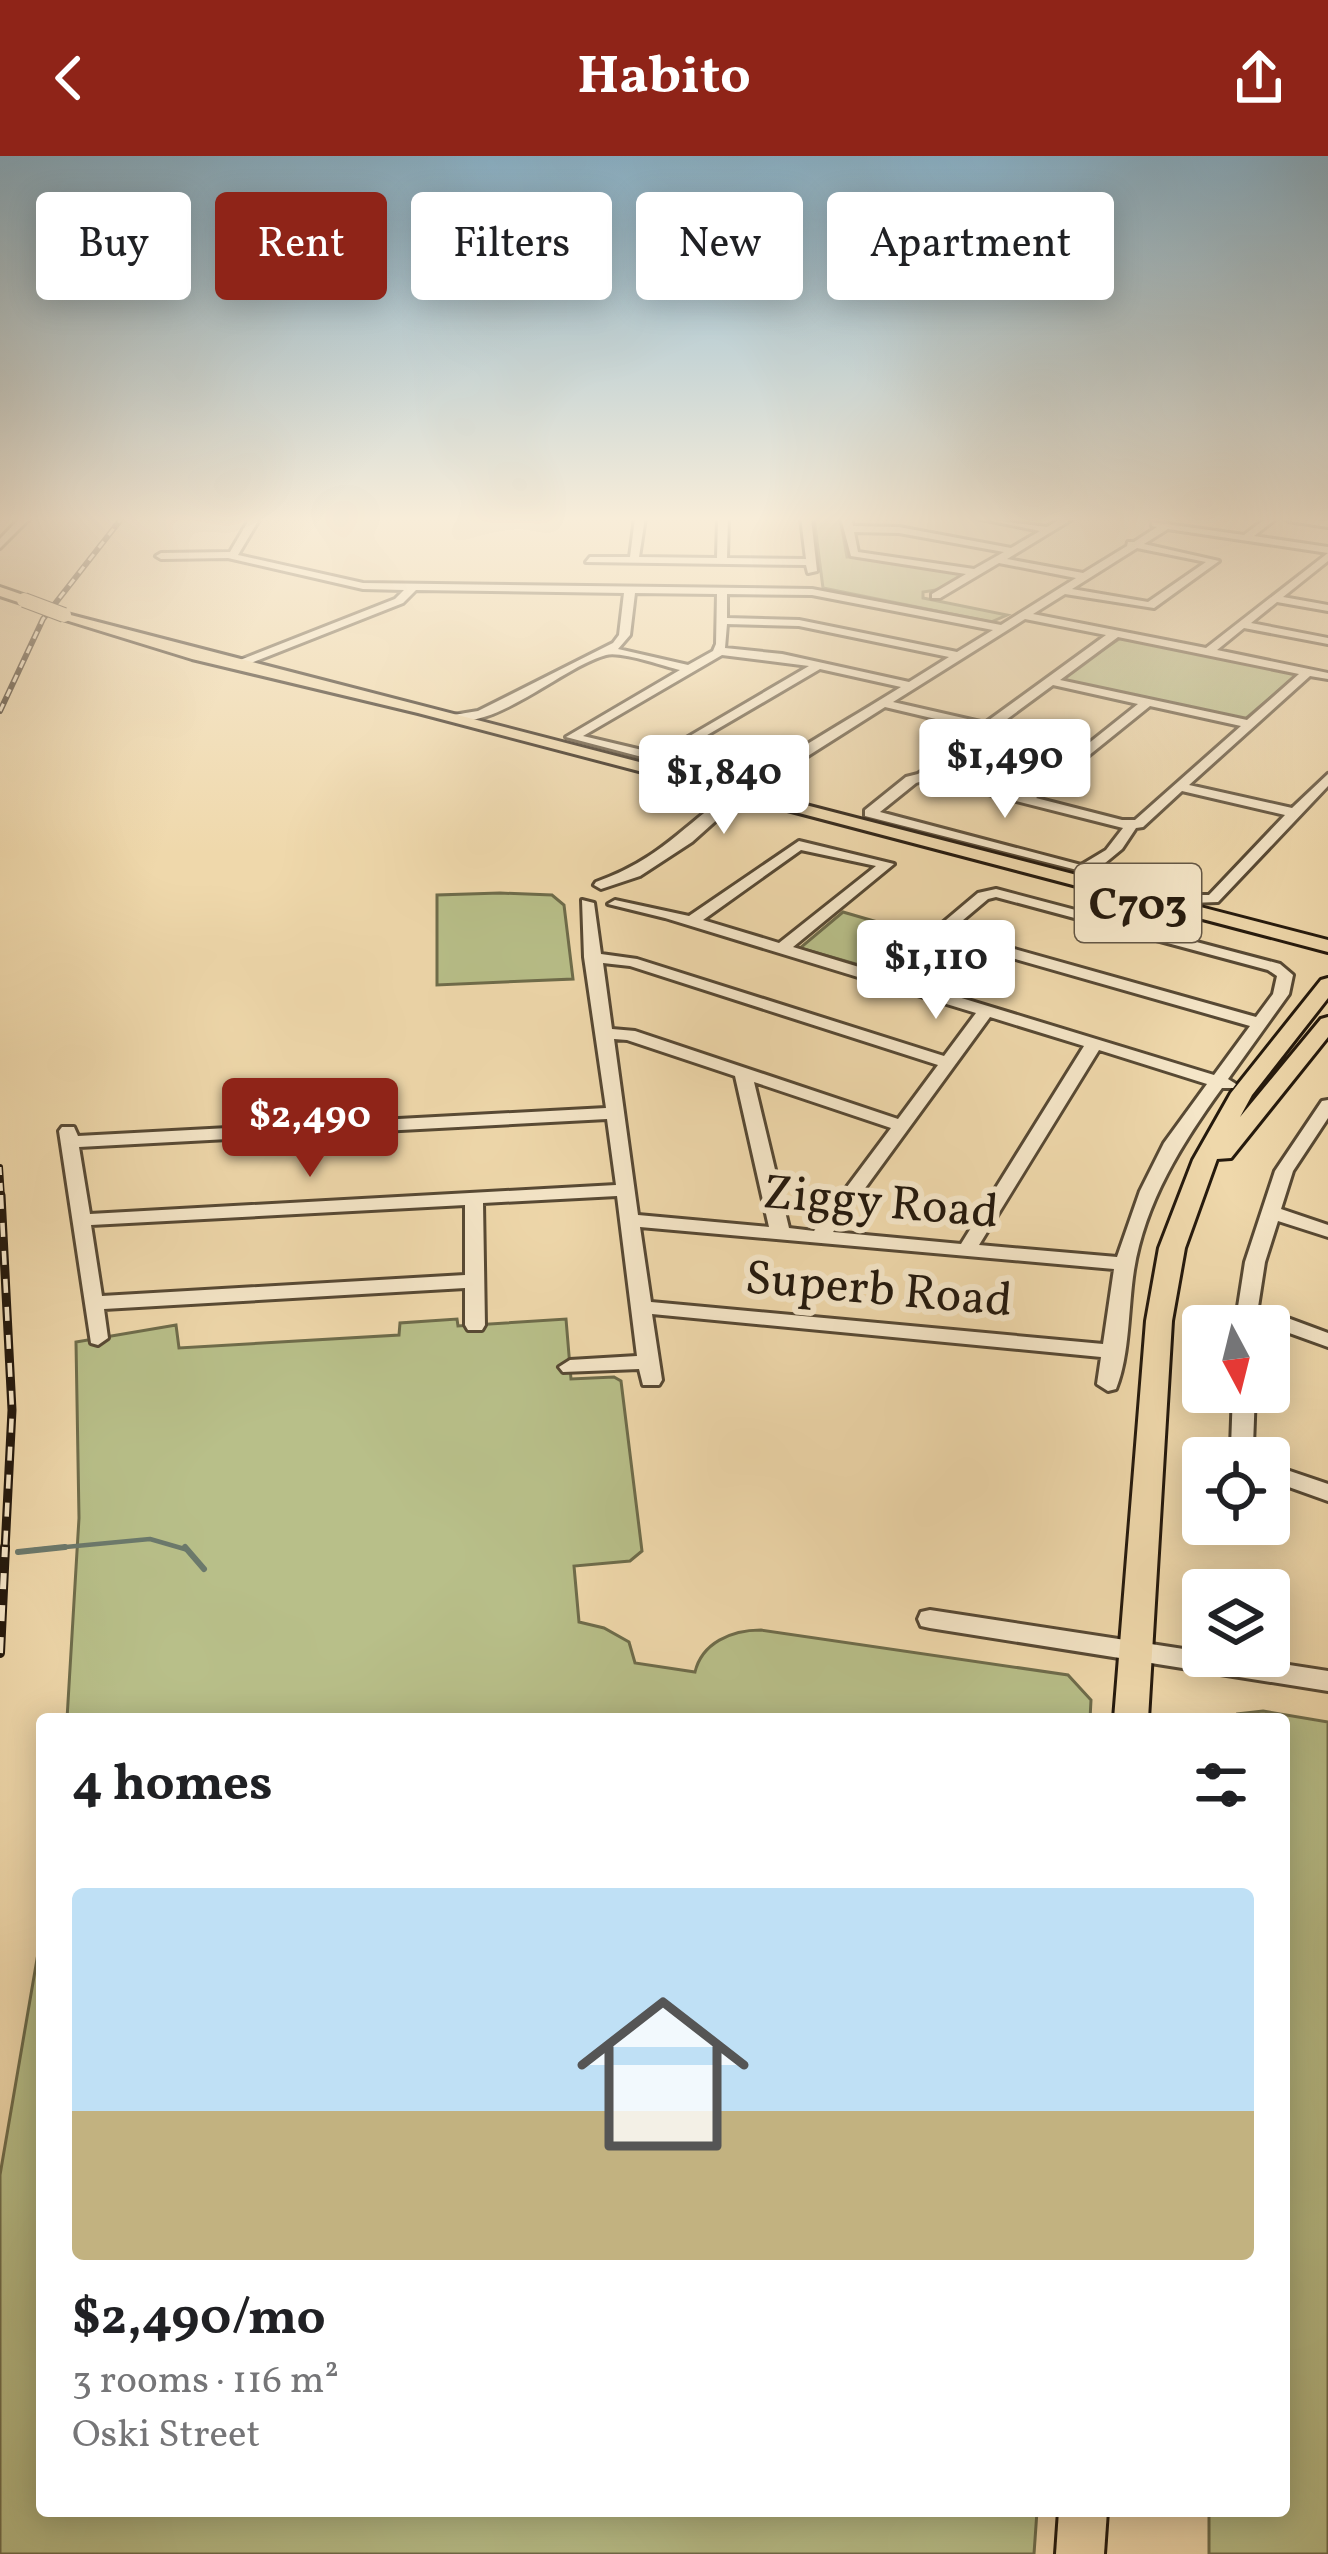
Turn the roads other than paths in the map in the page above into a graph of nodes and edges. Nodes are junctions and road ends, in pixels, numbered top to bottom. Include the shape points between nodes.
1 (112, 630) edge
2 (331, 630) edge
3 (624, 630) edge
4 (721, 630) edge
5 (832, 630) edge
6 (999, 630) edge
7 (1095, 630) edge
8 (1237, 630) edge
9 (1271, 630) edge
10 (1115, 634) junction
11 (1328, 640) edge
12 (609, 650) junction
13 (719, 652) junction
14 (1208, 652) junction
15 (959, 656) junction
16 (246, 665) junction
17 (819, 665) junction
18 (692, 669) junction
19 (1308, 671) junction
20 (1328, 676) edge
21 (1049, 681) junction
22 (913, 686) junction
23 (1148, 702) junction
24 (885, 704) junction
25 (483, 720) junction
26 (1250, 724) junction
27 (986, 727) junction
28 (927, 776) junction
29 (1325, 784) edge
30 (1181, 788) junction
31 (1025, 801) junction
32 (733, 806) junction
33 (1294, 814) junction
34 (1131, 825) junction
35 (1089, 869) junction
36 (635, 872) junction
37 (602, 886) junction
38 (607, 904) junction
39 (691, 921) junction
40 (940, 933) junction
41 (782, 948) junction
42 (1324, 948) edge
43 (592, 956) junction
44 (885, 979) junction
45 (1322, 992) edge
46 (988, 1010) junction
47 (1258, 1023) junction
48 (1328, 1023) edge
49 (604, 1034) junction
50 (1097, 1043) junction
51 (945, 1062) junction
52 (743, 1072) junction
53 (1218, 1082) junction
54 (1244, 1090) junction
55 (1276, 1090) junction
56 (1328, 1105) edge
57 (615, 1113) junction
58 (899, 1125) junction
59 (1320, 1133) edge
60 (625, 1190) junction
61 (474, 1198) junction
62 (1190, 1201) junction
63 (1270, 1211) junction
64 (83, 1220) junction
65 (629, 1220) junction
66 (1328, 1231) edge
67 (780, 1233) junction
68 (820, 1236) junction
69 (967, 1249) junction
70 (1125, 1264) junction
71 (475, 1281) junction
72 (94, 1303) junction
73 (1248, 1305) edge
74 (641, 1307) junction
75 (475, 1324) dead end
76 (1290, 1330) edge
77 (98, 1338) dead end
78 (1328, 1340) edge
79 (1110, 1352) junction
80 (570, 1367) dead end
81 (1108, 1384) dead end
82 (1290, 1479) edge
83 (1328, 1493) edge
84 (930, 1619) dead end
85 (1136, 1649) junction
86 (1328, 1681) edge
87 (1131, 1713) edge
88 (1083, 2517) edge
89 (1080, 2554) edge

1 - 16 main road, C703, bridge
2 - 16 street
3 - 12 street
4 - 13 street
5 - 15 street
6 - 15 street
7 - 10 street
8 - 14 street
9 - 11 street
10 - 14 street
10 - 21 street
12 - 18 street
12 - 25 street
13 - 17 street
13 - 18 street
14 - 19 street
15 - 22 street
16 - 25 main road, C703
17 - 18 street via 662,758 572,737
17 - 22 street
19 - 20 street
19 - 26 street
21 - 23 street
21 - 27 street
22 - 24 street
23 - 26 street
23 - 31 street
24 - 27 street
24 - 32 street
25 - 32 main road, C703 via 612,775
26 - 30 street
27 - 28 street
28 - 31 street
28 - 35 street via 870,813
29 - 33 street
30 - 33 street
30 - 34 street
31 - 34 street
32 - 36 street
32 - 42 main road, C703
32 - 42 main road, C703
33 - 35 street via 1209,900
34 - 35 street
36 - 37 street
36 - 38 street
37 - 38 street
37 - 38 street via 579,896
38 - 39 street
38 - 43 street
39 - 41 street
39 - 41 street via 799,845 886,864
40 - 44 street
40 - 47 street
40 - 47 street via 996,893 1274,968 1286,982
41 - 44 street
42 - 45 main road
43 - 49 street
43 - 51 street
44 - 46 street
45 - 54 main road
46 - 50 street
46 - 51 street
47 - 53 street
48 - 55 main road
49 - 52 street
49 - 57 street
50 - 53 street
50 - 69 street
51 - 58 street
52 - 58 street
52 - 67 street
53 - 54 street
53 - 70 street via 1173,1143
54 - 55 main road
54 - 62 main road
55 - 62 main road
56 - 59 street
57 - 60 street
57 - 64 street via 69,1136
58 - 68 street
59 - 63 street via 1284,1171
60 - 61 street
60 - 65 street
61 - 64 street
61 - 71 street
62 - 85 main road via 1159,1321
63 - 66 street
63 - 73 street
64 - 72 street
65 - 67 street, Ziggy Road
65 - 74 street
67 - 68 street, Ziggy Road
68 - 69 street, Ziggy Road
69 - 70 street, Ziggy Road
70 - 79 street
71 - 72 street
71 - 75 street
72 - 77 street
74 - 79 street, Superb Road
74 - 80 street via 650,1371
76 - 78 street
79 - 81 street
82 - 83 street
84 - 85 street
85 - 86 street
85 - 87 main road
88 - 89 main road

